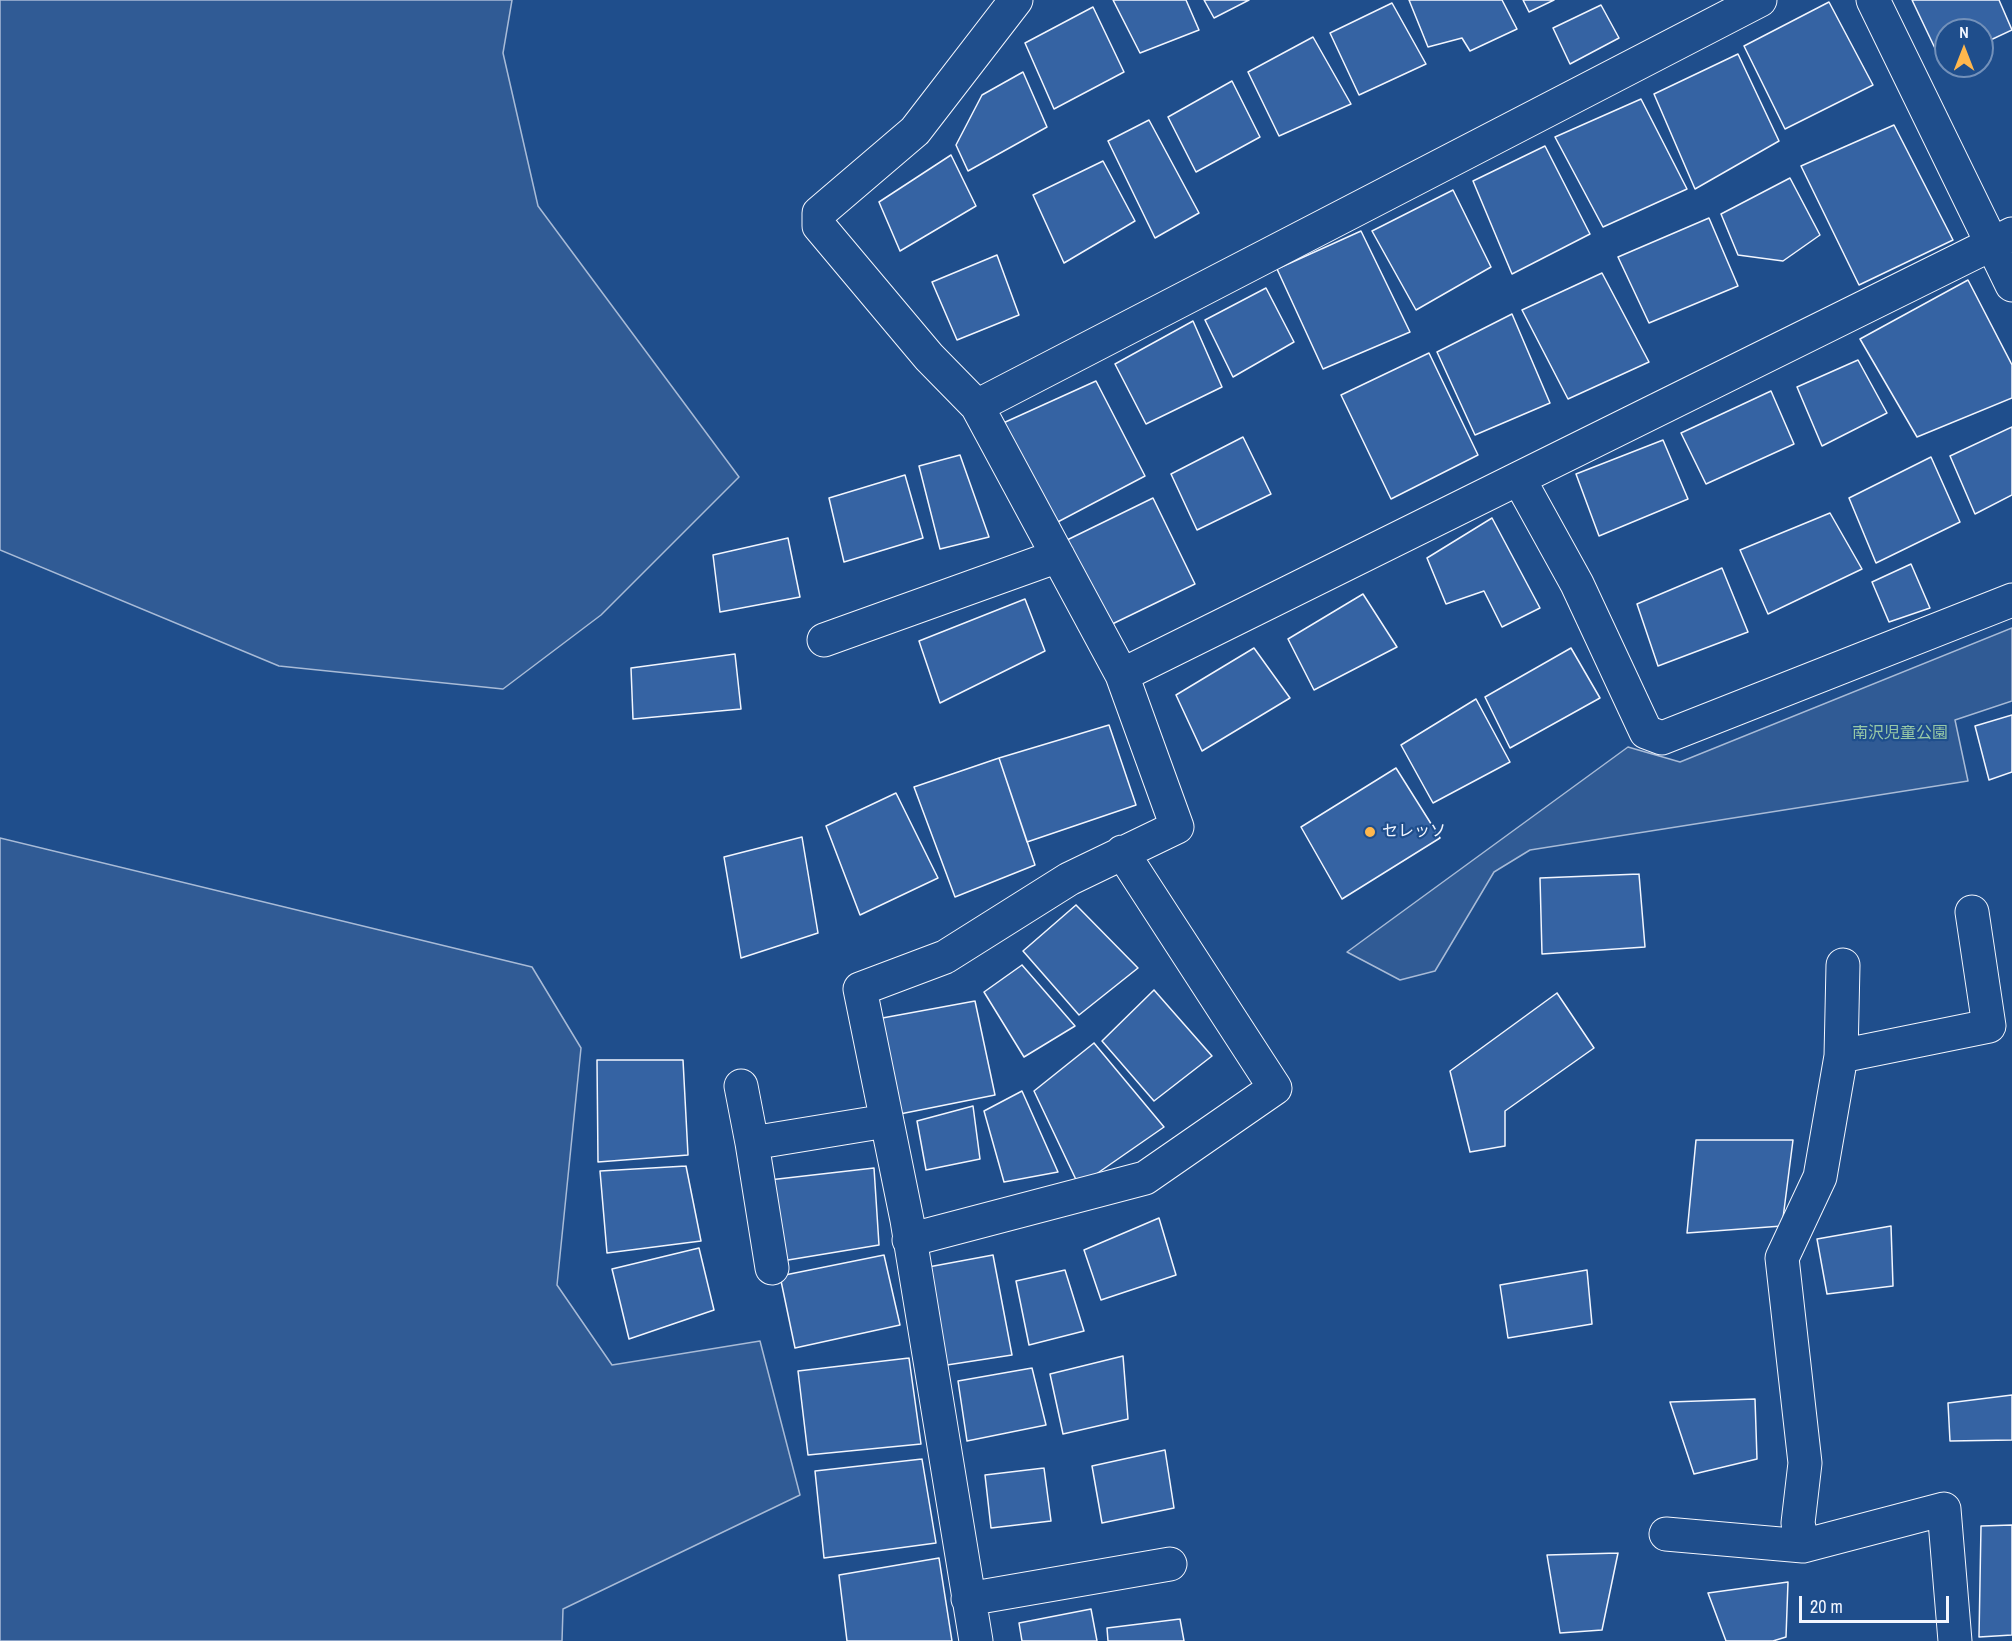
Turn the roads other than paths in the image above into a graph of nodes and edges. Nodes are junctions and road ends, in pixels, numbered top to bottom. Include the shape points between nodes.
1 (1016, 0) edge
2 (1760, 0) edge
3 (1873, 0) edge
4 (2002, 239) edge
5 (2012, 285) edge
6 (977, 406) junction
7 (1519, 480) junction
8 (1058, 556) junction
9 (2012, 600) edge
10 (824, 640) dead end
11 (1122, 675) junction
12 (1122, 852) junction
13 (1972, 912) dead end
14 (1843, 965) dead end
15 (1841, 1056) junction
16 (741, 1086) dead end
17 (886, 1121) junction
18 (752, 1143) junction
19 (909, 1240) junction
20 (772, 1268) dead end
21 (1666, 1534) dead end
22 (1803, 1546) junction
23 (1170, 1564) dead end
24 (968, 1599) junction
25 (975, 1641) edge
26 (1956, 1641) edge

1 - 6 street via 915,132 819,213 819,226 929,357
2 - 6 street
3 - 4 street
4 - 5 street
4 - 7 street
6 - 8 street
7 - 9 street via 1577,584 1646,732 1662,738
7 - 11 street
8 - 10 street
8 - 11 street
11 - 12 street via 1177,827
12 - 17 street via 1069,879 945,957 860,989
12 - 19 street via 1275,1088 1146,1178
13 - 15 street via 1989,1026
14 - 15 street
15 - 22 street via 1820,1177 1782,1258 1805,1463 1798,1523
16 - 18 street
17 - 18 street
17 - 19 street
18 - 20 street
19 - 24 street
21 - 22 street
22 - 26 street via 1944,1509
23 - 24 street
24 - 25 street

